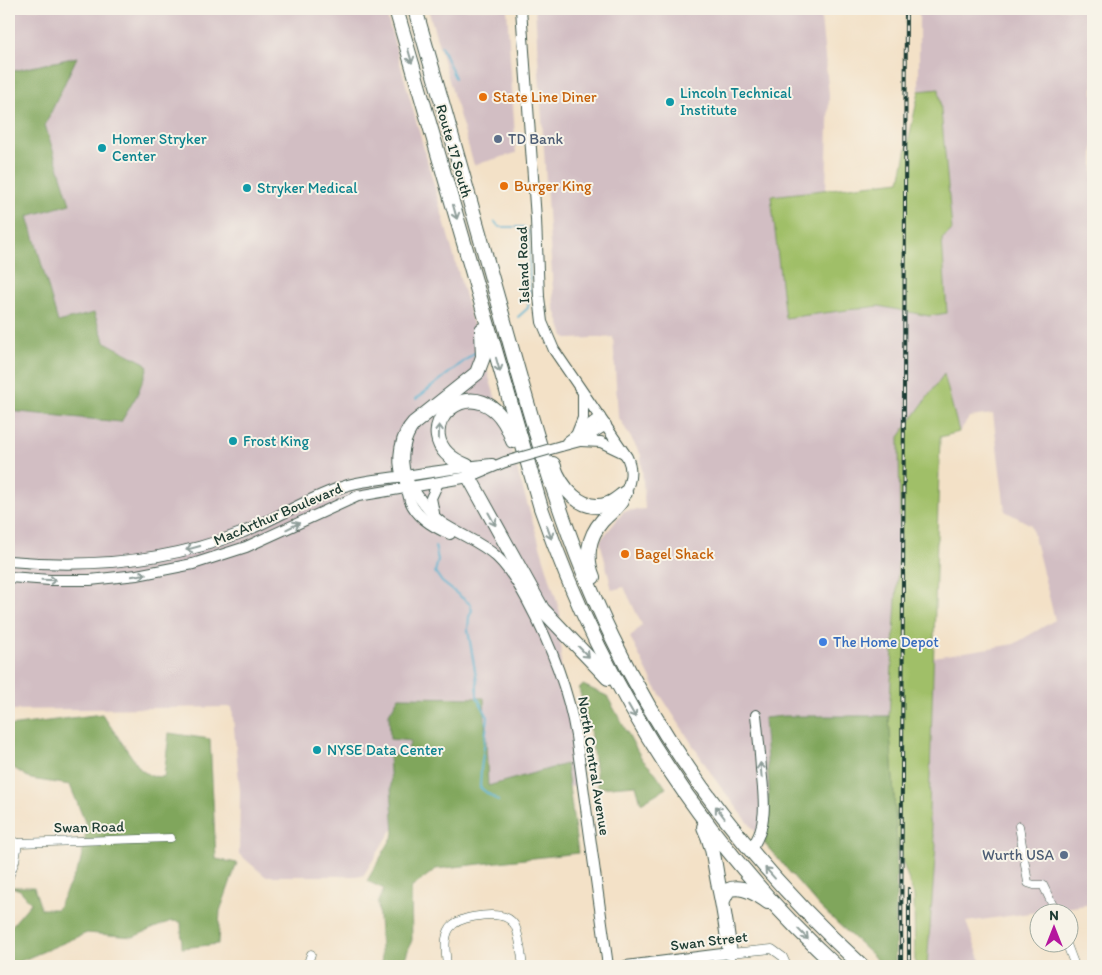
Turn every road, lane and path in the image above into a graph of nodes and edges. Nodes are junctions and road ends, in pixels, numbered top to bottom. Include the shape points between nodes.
1 (396, 9) edge
2 (415, 9) edge
3 (521, 9) edge
4 (480, 302) junction
5 (522, 385) junction
6 (583, 393) junction
7 (603, 421) junction
8 (578, 438) junction
9 (626, 454) junction
10 (468, 472) junction
11 (438, 482) junction
12 (408, 484) junction
13 (534, 486) junction
14 (625, 493) junction
15 (435, 516) junction
16 (474, 541) junction
17 (9, 561) edge
18 (50, 564) junction
19 (9, 566) edge
20 (9, 577) edge
21 (595, 600) junction
22 (622, 694) junction
23 (756, 715) dead end
24 (696, 810) junction
25 (1019, 826) dead end
26 (171, 838) dead end
27 (9, 840) edge
28 (18, 843) junction
29 (750, 850) junction
30 (9, 877) edge
31 (723, 900) junction
32 (1051, 902) edge
33 (780, 910) junction
34 (1070, 952) edge
35 (730, 953) junction
36 (310, 954) dead end
37 (307, 966) edge
38 (447, 966) edge
39 (523, 966) edge
40 (608, 966) edge
41 (626, 966) edge
42 (787, 966) edge
43 (836, 966) edge
44 (862, 966) edge
45 (1075, 966) edge

1 -> 4 highway, Route 17 South
2 - 5 highway
3 - 6 main road, Island Road via 540,314 551,344
4 - 12 highway via 481,365 471,379 409,428 402,450 402,468
4 -> 13 highway
5 - 14 highway via 556,472 573,496 586,504 599,506
5 - 21 highway via 563,519
6 - 7 main road, Island Road
6 - 8 main road via 583,418
7 - 8 main road, MacArthur Boulevard
7 - 9 main road, Island Road
8 - 9 main road via 606,444
8 - 10 main road, MacArthur Boulevard, bridge via 561,446
9 - 14 main road, Island Road via 631,471
10 - 11 main road, MacArthur Boulevard
10 - 12 main road, MacArthur Boulevard
10 -> 13 highway via 444,451 438,429 443,416 453,405 477,401 492,408 503,420
10 -> 22 highway via 542,609
11 - 12 main road, MacArthur Boulevard
11 - 15 main road via 431,498
12 - 15 main road, North Central Avenue
12 - 16 main road, North Central Avenue via 410,502 428,522 443,531
12 -> 18 main road, MacArthur Boulevard via 360,482 342,487 240,533 190,549 134,560
20 -> 12 main road, MacArthur Boulevard via 90,580 193,564 254,544 351,499
13 -> 22 highway via 570,586
14 - 21 highway via 598,526 591,540 588,562 600,593
15 - 16 main road, North Central Avenue
16 - 40 main road, North Central Avenue via 496,556 513,577 540,626 566,690 576,736
17 - 18 main road, MacArthur Boulevard
18 - 19 main road via 47,568
29 -> 21 highway via 662,727 624,661
22 -> 24 highway
29 -> 23 main road via 760,830 764,809
24 - 31 highway via 714,853
24 - 33 highway
25 - 32 street via 1028,883 1042,884
26 - 28 street, Swan Road
27 - 28 street, Swan Road
28 - 30 street
44 -> 29 highway via 815,921
31 - 33 highway via 728,890 738,888 756,894
31 - 35 highway
33 -> 43 highway
34 - 45 street
35 - 41 main road, Swan Street
35 - 42 street, Swan Street via 772,949 783,957
36 - 37 street
38 - 39 street via 446,939 454,924 462,919 499,915 510,919 516,928

